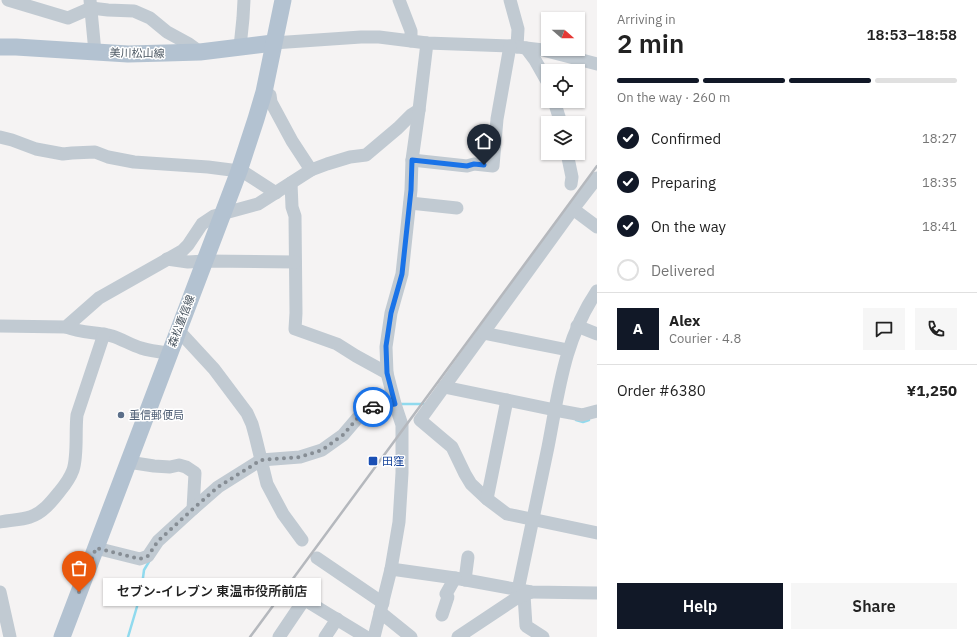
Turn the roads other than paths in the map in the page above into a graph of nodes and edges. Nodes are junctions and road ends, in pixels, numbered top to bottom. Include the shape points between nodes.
1 (8, 0) edge
2 (244, 0) edge
3 (283, 0) edge
4 (399, 0) edge
5 (510, 0) edge
6 (90, 4) edge
7 (411, 41) junction
8 (273, 43) junction
9 (427, 43) junction
10 (0, 47) edge
11 (240, 47) junction
12 (518, 47) junction
13 (95, 52) junction
14 (200, 52) junction
15 (597, 64) edge
16 (541, 71) edge
17 (264, 92) junction
18 (419, 110) junction
19 (0, 137) edge
20 (412, 160) junction
21 (568, 160) edge
22 (311, 170) junction
23 (238, 171) junction
24 (597, 178) edge
25 (291, 183) junction
26 (571, 184) dead end
27 (276, 193) junction
28 (410, 204) junction
29 (457, 208) dead end
30 (573, 209) junction
31 (223, 214) junction
32 (597, 227) edge
33 (167, 259) junction
34 (205, 261) junction
35 (295, 262) junction
36 (597, 291) edge
37 (0, 326) edge
38 (577, 326) junction
39 (66, 327) junction
40 (178, 330) junction
41 (483, 332) junction
42 (104, 334) junction
43 (597, 334) edge
44 (568, 350) junction
45 (169, 353) junction
46 (387, 373) junction
47 (444, 387) junction
48 (507, 400) junction
49 (395, 404) junction
50 (555, 410) junction
51 (597, 411) edge
52 (261, 460) junction
53 (128, 462) junction
54 (487, 499) junction
55 (193, 509) junction
56 (533, 520) junction
57 (0, 522) edge
58 (597, 533) edge
59 (302, 540) dead end
60 (96, 548) junction
61 (468, 557) dead end
62 (317, 558) dead end
63 (391, 569) junction
64 (460, 579) junction
65 (312, 588) dead end
66 (0, 592) edge
67 (524, 593) junction
68 (597, 593) edge
69 (305, 600) junction
70 (382, 608) junction
71 (442, 614) dead end
72 (337, 619) junction
73 (10, 637) edge
74 (62, 637) edge
75 (279, 637) edge
76 (325, 637) edge
77 (366, 637) edge
78 (374, 637) edge
79 (411, 637) edge
80 (458, 637) edge
81 (543, 637) edge

1 - 6 street via 68,18
2 - 11 street
3 - 8 main road, 森松重信線
4 - 7 street via 411,31
5 - 12 street via 518,29
6 - 13 street
6 - 14 street via 108,10 134,11 150,18 167,32
7 - 8 street via 361,37
7 - 9 street
8 - 11 main road, 美川松山線
8 - 17 main road, 森松重信線
9 - 12 street
9 - 18 street
10 - 13 main road, 美川松山線
11 - 14 main road, 美川松山線
12 - 15 street via 544,50
12 - 16 street via 535,60
12 - 20 street via 497,119 493,166
13 - 14 main road, 美川松山線
17 - 22 street via 270,95 271,102 292,141
17 - 23 main road, 森松重信線
18 - 20 street
18 - 22 street via 366,155 350,157
19 - 23 street via 36,149 63,154 95,152 134,162
20 - 28 street
21 - 26 street
22 - 25 street
23 - 27 street
23 - 31 main road, 森松重信線
24 - 30 street
25 - 27 street
25 - 35 street via 295,216
27 - 31 street via 258,204
28 - 29 street
28 - 46 street via 402,274 391,313 386,346
30 - 32 street
30 - 41 street
31 - 33 street via 214,216 202,224 188,245
31 - 34 main road, 森松重信線
33 - 34 street
33 - 39 street via 99,298
34 - 35 street
34 - 40 main road, 森松重信線
35 - 46 street via 295,330 338,344
36 - 38 street
37 - 39 street
38 - 43 street
38 - 44 street
39 - 42 street
40 - 45 main road, 森松重信線
40 - 52 street via 214,369 247,413
41 - 44 street
41 - 47 street
42 - 45 street via 140,348
42 - 57 street via 77,416 76,454 68,480 49,504 32,517
44 - 50 street
45 - 53 main road, 森松重信線
46 - 49 street
47 - 48 street
47 - 54 street via 420,420 452,447 471,484
48 - 50 street
48 - 54 street
49 - 52 street via 367,407 343,435 322,450 300,457
49 - 63 street via 402,425 402,473 399,522
50 - 51 street via 582,415
50 - 56 street
52 - 55 street via 218,487
52 - 59 street via 267,484 283,514
53 - 55 street via 170,467 179,465 195,473
53 - 60 main road, 森松重信線
54 - 56 street via 507,514
55 - 60 street via 158,541 148,556 140,559
56 - 58 street
56 - 67 street
60 - 74 main road, 森松重信線
61 - 64 street
62 - 70 street
63 - 64 street
63 - 70 street
64 - 67 street
64 - 71 street via 446,594 448,597
65 - 69 street
66 - 73 street
67 - 68 street
67 - 80 street
67 - 81 street via 526,626
69 - 72 street
69 - 75 street
70 - 78 street
70 - 79 street
72 - 76 street
72 - 77 street

